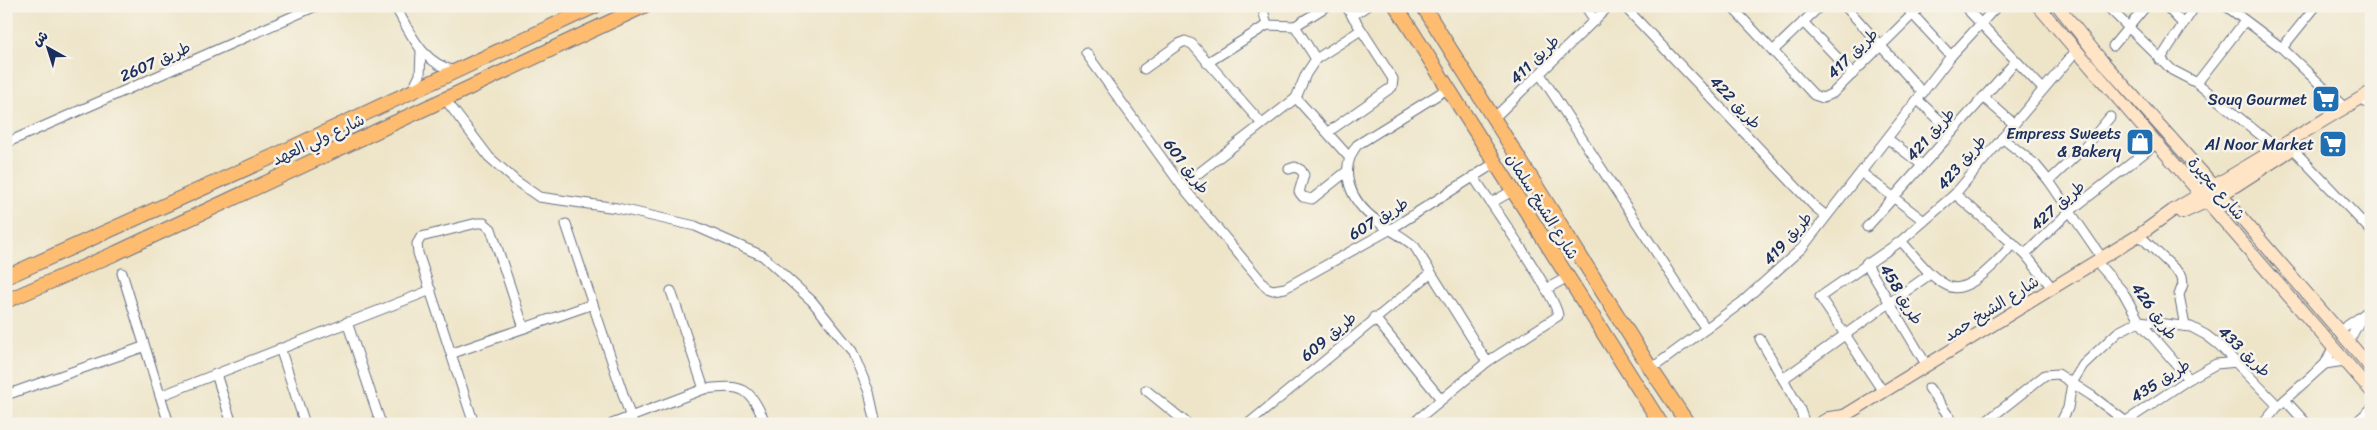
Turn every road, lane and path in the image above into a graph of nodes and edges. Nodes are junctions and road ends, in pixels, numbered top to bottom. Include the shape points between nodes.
1 (316, 6) edge
2 (395, 6) edge
3 (595, 6) edge
4 (644, 6) edge
5 (1262, 6) edge
6 (1327, 6) edge
7 (1346, 6) edge
8 (1366, 6) edge
9 (1396, 6) edge
10 (1423, 6) edge
11 (1584, 6) edge
12 (1609, 6) edge
13 (1624, 6) edge
14 (1731, 6) edge
15 (1820, 6) edge
16 (1845, 6) edge
17 (1905, 6) edge
18 (1921, 6) edge
19 (1964, 6) edge
20 (1997, 6) edge
21 (2038, 6) edge
22 (2107, 6) edge
23 (2146, 6) edge
24 (2166, 6) edge
25 (2195, 6) edge
26 (2226, 6) edge
27 (2316, 6) edge
28 (2065, 9) edge
29 (2306, 10) edge
30 (1913, 15) junction
31 (1352, 16) junction
32 (1595, 21) junction
33 (2245, 21) junction
34 (1803, 22) junction
35 (1980, 22) junction
36 (2183, 24) junction
37 (1267, 25) junction
38 (1295, 26) junction
39 (2128, 28) junction
40 (1361, 30) junction
41 (2112, 46) dead end
42 (1880, 47) junction
43 (2282, 48) junction
44 (421, 51) junction
45 (1772, 51) junction
46 (2076, 51) junction
47 (1086, 53) dead end
48 (1951, 56) junction
49 (1316, 59) junction
50 (2160, 60) junction
51 (2016, 61) junction
52 (1207, 63) junction
53 (1144, 69) dead end
54 (456, 71) junction
55 (1540, 74) junction
56 (1853, 74) junction
57 (436, 81) junction
58 (2197, 83) junction
59 (1447, 89) junction
60 (2043, 89) junction
61 (411, 92) junction
62 (1920, 96) junction
63 (1983, 97) junction
64 (1296, 98) junction
65 (445, 99) junction
66 (2370, 100) edge
67 (2345, 108) junction
68 (2110, 117) dead end
69 (1493, 119) junction
70 (1262, 124) junction
71 (2014, 124) junction
72 (1328, 132) junction
73 (1952, 132) junction
74 (2002, 138) junction
75 (1888, 139) junction
76 (6, 143) edge
77 (2157, 143) junction
78 (2285, 149) junction
79 (1348, 157) junction
80 (1495, 163) junction
81 (1922, 165) junction
82 (1289, 169) dead end
83 (1346, 172) junction
84 (1862, 173) junction
85 (1473, 176) junction
86 (2049, 181) junction
87 (1182, 186) junction
88 (2218, 190) junction
89 (1512, 191) junction
90 (1955, 194) junction
91 (2204, 198) junction
92 (1893, 199) junction
93 (1491, 204) junction
94 (2070, 211) junction
95 (1826, 216) junction
96 (1924, 221) junction
97 (566, 224) dead end
98 (1867, 227) dead end
99 (1391, 229) junction
100 (2371, 231) edge
101 (2139, 235) junction
102 (1901, 241) junction
103 (2013, 243) junction
104 (2024, 254) junction
105 (2099, 260) junction
106 (1866, 263) junction
107 (122, 273) dead end
108 (1430, 274) junction
109 (1930, 274) junction
110 (6, 277) edge
111 (1568, 277) junction
112 (2053, 288) junction
113 (1546, 289) junction
114 (430, 290) junction
115 (1273, 290) joint
116 (671, 292) dead end
117 (6, 301) edge
118 (1890, 302) junction
119 (593, 304) junction
120 (2371, 308) edge
121 (2363, 315) junction
122 (1374, 318) junction
123 (2139, 321) junction
124 (347, 322) junction
125 (2185, 326) junction
126 (524, 328) junction
127 (1706, 329) junction
128 (2338, 332) junction
129 (1844, 334) junction
130 (1760, 339) dead end
131 (2348, 343) junction
132 (2220, 345) junction
133 (143, 347) junction
134 (280, 348) junction
135 (2334, 348) junction
136 (453, 353) junction
137 (2344, 361) junction
138 (1487, 362) junction
139 (2236, 362) junction
140 (2216, 364) junction
141 (2325, 364) junction
142 (1928, 366) junction
143 (2371, 368) edge
144 (1651, 369) junction
145 (216, 374) junction
146 (1783, 378) junction
147 (2189, 379) junction
148 (2072, 383) junction
149 (1929, 388) dead end
150 (704, 390) junction
151 (1146, 390) dead end
152 (2371, 391) edge
153 (1884, 393) junction
154 (6, 395) edge
155 (160, 396) junction
156 (1441, 399) junction
157 (1646, 399) junction
158 (2282, 403) junction
159 (2371, 409) edge
160 (632, 420) edge
161 (1844, 421) edge
162 (1952, 421) edge
163 (2123, 422) edge
164 (169, 424) edge
165 (232, 424) edge
166 (305, 424) edge
167 (381, 424) edge
168 (474, 424) edge
169 (612, 424) edge
170 (766, 424) edge
171 (876, 424) edge
172 (1188, 424) edge
173 (1248, 424) edge
174 (1412, 424) edge
175 (1651, 424) edge
176 (1661, 424) edge
177 (1688, 424) edge
178 (1804, 424) edge
179 (1819, 424) edge
180 (1942, 424) edge
181 (1983, 424) edge
182 (2060, 424) edge
183 (2263, 424) edge
184 (2307, 424) edge
185 (2354, 424) edge

1 - 76 street, طريق 2607
2 - 44 street
3 - 54 main road, شارع ولي العهد
4 - 65 main road, شارع ولي العهد
5 - 37 street
6 - 38 street
7 - 31 street
8 - 31 street
9 - 59 main road, شارع الشيخ سلمان
10 - 69 main road, شارع الشيخ سلمان
11 - 32 street
12 - 32 street, طريق 411
13 - 95 street, طريق 422
14 - 45 street
15 - 34 street
16 - 42 street
17 - 30 street
18 - 30 street, طريق 417
19 - 35 street
20 - 35 street, طريق 419
21 - 46 street, شارع عجيرة
22 - 39 street
23 - 39 street
24 - 36 street
25 - 36 street
26 - 33 street
27 - 29 street
28 - 88 street, شارع عجيرة via 2102,61
29 - 43 street
30 - 42 street, طريق 417
30 - 48 street
31 - 40 street
32 - 55 street, طريق 411
33 - 43 street
33 - 58 street
34 - 45 street
34 - 56 street
35 - 48 street, طريق 419
35 - 51 street
36 - 50 street
37 - 38 street
37 - 52 street
38 - 49 street
39 - 41 street
39 - 50 street
40 - 49 street
40 - 72 street via 1393,79 1392,87
42 - 56 street, طريق 417
42 - 62 street
43 - 67 street
44 - 54 street via 439,66
44 - 61 street via 420,75
45 - 56 street, طريق 417 via 1814,95 1823,98
46 - 60 street, طريق 423
46 - 77 street, شارع عجيرة
47 - 87 street, طريق 601
48 - 62 street, طريق 419
49 - 64 street
50 - 58 street
51 - 60 street
51 - 63 street, طريق 421
52 - 53 street via 1192,44 1185,41
52 - 70 street
54 - 57 main road, شارع ولي العهد
55 - 69 street, طريق 411
55 - 127 street
57 - 61 main road, شارع ولي العهد
57 - 65 main road
58 - 78 street
59 - 79 street via 1357,145
59 - 80 main road, شارع الشيخ سلمان
60 - 71 street, طريق 423
61 - 110 main road, شارع ولي العهد
62 - 73 street
62 - 75 street, طريق 419
63 - 71 street
63 - 73 street, طريق 421
64 - 70 street
64 - 72 street
65 - 117 main road, شارع ولي العهد
65 - 171 street via 488,157 539,197 617,208 695,226 763,256 812,301 852,351 869,392
66 - 67 street, شارع الشيخ حمد
66 - 78 street, شارع الشيخ حمد
67 - 78 street, شارع الشيخ حمد
68 - 86 street via 2085,147
69 - 144 main road, شارع الشيخ سلمان
70 - 87 street
71 - 74 street, طريق 423
72 - 79 street
73 - 81 street, طريق 421
74 - 86 street, طريق 426 via 2035,164
74 - 90 street, طريق 423
75 - 81 street
75 - 84 street, طريق 419
77 - 91 street, شارع عجيرة
77 - 94 street, طريق 427
78 - 88 street, شارع الشيخ حمد
78 - 100 street
79 - 83 street
80 - 85 street, طريق 607
80 - 89 main road, شارع الشيخ سلمان
81 - 92 street, طريق 421
82 - 83 street via 1301,170 1304,175 1299,192 1303,197 1312,199
83 - 99 street via 1346,180 1362,207 1376,221
84 - 92 street
84 - 95 street, طريق 419
85 - 93 street
85 - 99 street, طريق 607
86 - 94 street, طريق 426
87 - 115 street, طريق 601 via 1267,288
88 - 91 street, شارع الشيخ حمد
88 - 128 street, شارع عجيرة
89 - 93 street
89 - 111 main road, شارع الشيخ سلمان
90 - 96 street, طريق 423
90 - 103 street
91 - 101 street, شارع الشيخ حمد via 2172,211
91 - 135 street, شارع عجيرة
92 - 96 street
92 - 98 street, طريق 421
93 - 113 street
94 - 104 street, طريق 427
94 - 105 street, طريق 426
95 - 127 street, طريق 419 via 1802,248 1776,273
96 - 102 street, طريق 423
97 - 119 street
99 - 108 street via 1415,247
99 - 115 street, طريق 607 via 1285,288
101 - 105 street, شارع الشيخ حمد
101 - 125 street via 2182,276 2179,295
102 - 106 street, طريق 423
102 - 109 street
103 - 104 street
103 - 109 street via 1985,273 1957,288 1949,287
104 - 112 street
105 - 112 street, شارع الشيخ حمد
105 - 123 street, طريق 426 via 2123,292
106 - 118 street, طريق 458
106 - 129 street, طريق 423 via 1820,297
107 - 133 street
108 - 122 street, طريق 609
108 - 138 street
109 - 118 street
111 - 113 street
111 - 157 main road, شارع الشيخ سلمان
112 - 142 street, شارع الشيخ حمد
113 - 138 street via 1558,316
114 - 124 street
114 - 126 street via 418,253 417,244 421,237 484,223 491,228
114 - 136 street
116 - 150 street
118 - 129 street
118 - 142 street, طريق 458
119 - 126 street
119 - 160 street
120 - 121 street
121 - 128 street
121 - 131 street
122 - 156 street
122 - 173 street, طريق 609
123 - 125 street, طريق 433
123 - 147 street, طريق 426
123 - 148 street via 2118,332 2083,365
124 - 134 street
124 - 167 street
125 - 132 street, طريق 433
126 - 136 street
127 - 144 street, طريق 419
128 - 131 street, شارع عجيرة
129 - 146 street
129 - 153 street
130 - 146 street
131 - 143 street, شارع عجيرة
132 - 139 street, طريق 433
132 - 140 street, طريق 435
133 - 154 street
133 - 155 street
134 - 145 street
134 - 166 street
135 - 137 street, شارع عجيرة
135 - 141 street
136 - 168 street
137 - 141 street
137 - 152 street, شارع عجيرة
138 - 156 street
139 - 140 street, طريق 435
139 - 158 street, طريق 433
140 - 147 street, طريق 435
141 - 158 street
142 - 153 street, شارع الشيخ حمد
144 - 177 main road, شارع الشيخ سلمان
145 - 155 street
145 - 165 street
146 - 178 street via 1799,407
147 - 163 street, طريق 435
148 - 163 street
148 - 181 street via 2058,374 2045,375
148 - 182 street via 2068,408
149 - 162 street
150 - 160 street
150 - 170 street via 742,388 751,395
151 - 172 street
153 - 161 street, شارع الشيخ حمد
155 - 164 street
156 - 174 street
157 - 175 main road
157 - 176 main road, شارع الشيخ سلمان
158 - 183 street
158 - 184 street, طريق 433
159 - 185 street
160 - 169 street
161 - 179 street, شارع الشيخ حمد via 1829,418
162 - 180 street

